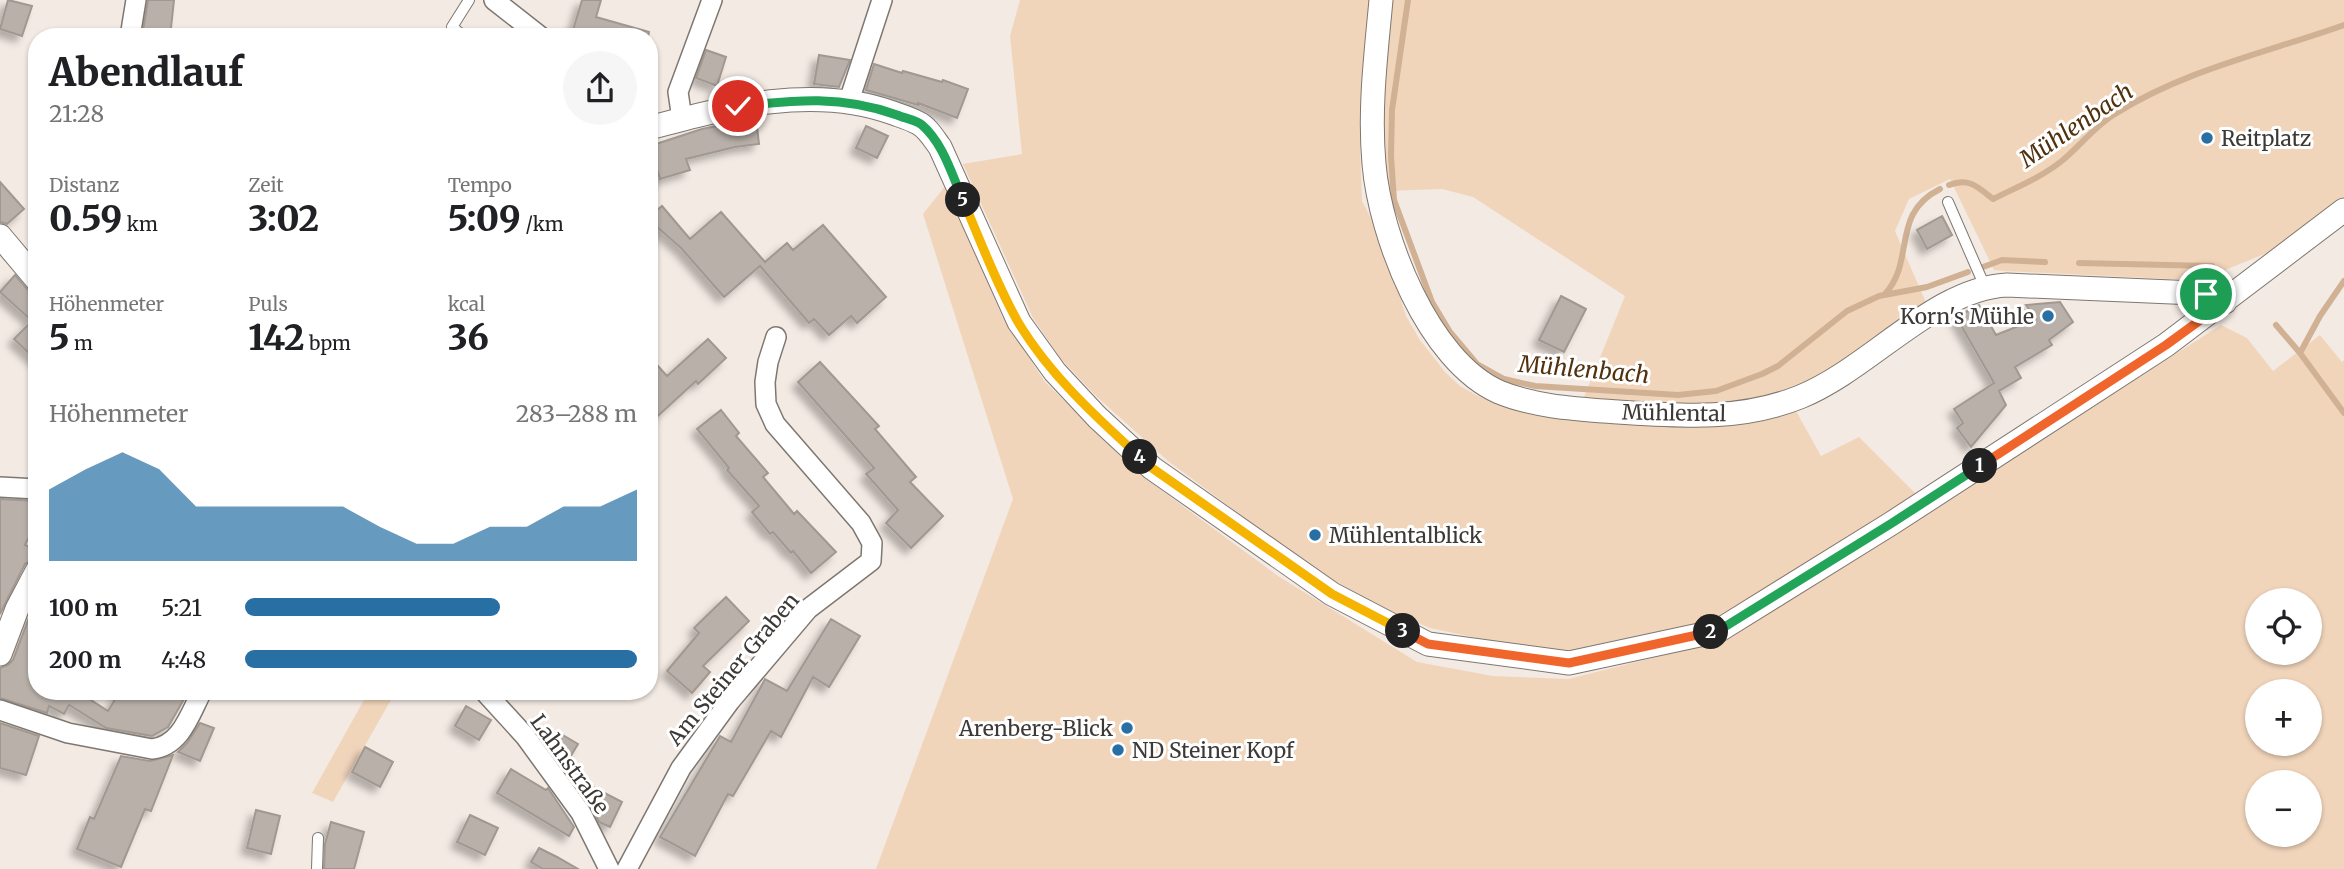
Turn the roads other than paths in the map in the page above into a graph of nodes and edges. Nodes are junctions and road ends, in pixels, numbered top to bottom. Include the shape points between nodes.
1 (136, 0) edge
2 (469, 0) edge
3 (712, 0) edge
4 (882, 0) edge
5 (1381, 0) edge
6 (499, 1) edge
7 (131, 28) edge
8 (453, 28) edge
9 (530, 28) edge
10 (849, 101) junction
11 (682, 119) junction
12 (658, 126) edge
13 (1948, 202) dead end
14 (2344, 210) edge
15 (0, 236) edge
16 (28, 269) edge
17 (1985, 287) junction
18 (2225, 302) junction
19 (776, 337) dead end
20 (0, 487) edge
21 (28, 489) edge
22 (28, 588) edge
23 (0, 654) edge
24 (197, 700) edge
25 (492, 700) edge
26 (0, 710) edge
27 (318, 838) dead end
28 (317, 869) edge
29 (609, 869) edge
30 (627, 869) edge

1 - 7 street
2 - 8 lane
3 - 11 street via 678,92
4 - 10 street
5 - 17 street, Mühlental via 1372,136 1388,231 1413,294 1447,351 1471,375 1499,392 1541,404 1600,411 1701,416 1758,410 1821,387 1933,312
6 - 9 street
10 - 11 street via 738,106
10 - 18 street via 920,124 940,147 1019,323 1055,372 1097,417 1152,468 1313,582 1428,644 1569,663 1718,631 1892,523
11 - 12 street
13 - 17 lane
14 - 18 street
15 - 16 street
17 - 18 street, Mühlental via 2195,293
19 - 30 street, Am Steiner Graben via 765,382 766,404 775,424 861,523 872,543 871,561 808,609 730,701 681,768
20 - 21 street
22 - 23 street
24 - 26 street via 178,736 152,749 68,733
25 - 29 street, Lahnstraße via 525,736 581,813
27 - 28 lane

